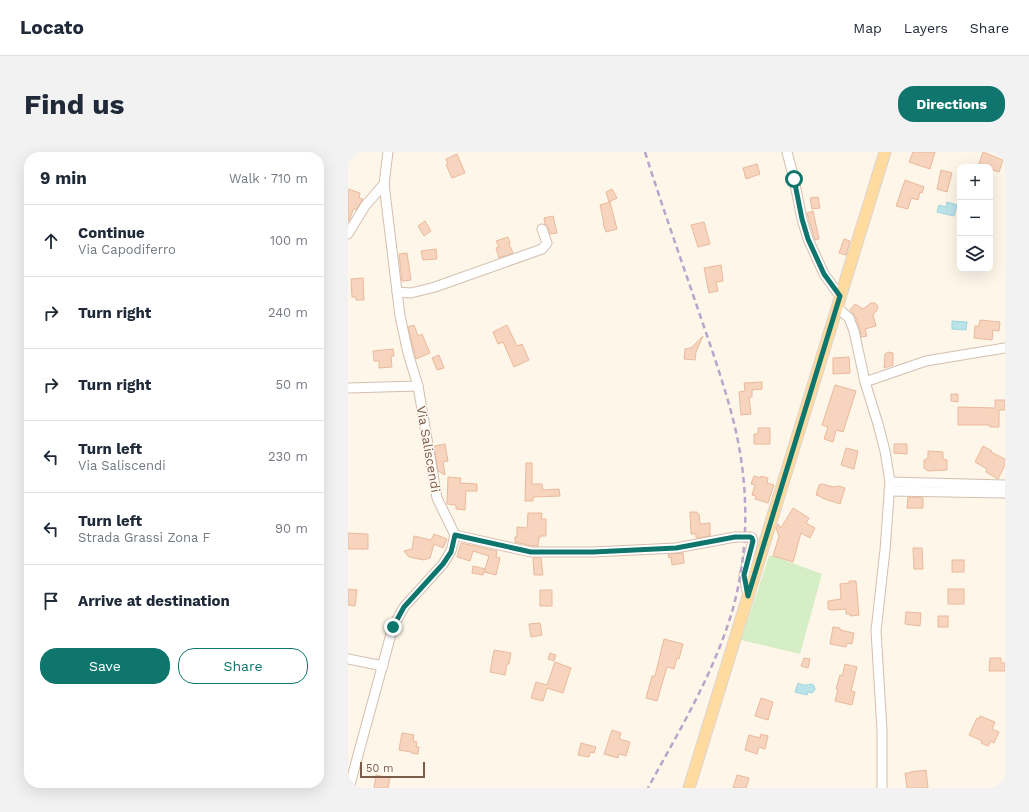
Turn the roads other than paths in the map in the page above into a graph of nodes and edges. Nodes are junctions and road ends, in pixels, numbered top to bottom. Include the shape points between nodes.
1 (388, 152) edge
2 (787, 152) edge
3 (885, 152) edge
4 (384, 184) junction
5 (542, 229) dead end
6 (348, 234) edge
7 (397, 292) junction
8 (840, 296) junction
9 (837, 308) junction
10 (1005, 348) edge
11 (865, 382) junction
12 (418, 386) junction
13 (348, 388) edge
14 (1005, 485) edge
15 (890, 486) junction
16 (1005, 493) edge
17 (455, 535) junction
18 (748, 596) junction
19 (348, 659) edge
20 (383, 666) junction
21 (349, 788) edge
22 (689, 788) edge
23 (882, 788) edge

1 - 4 street, Via Saliscendi
2 - 8 street via 808,239 824,274
3 - 8 main road
4 - 6 street via 365,206
4 - 7 street, Via Saliscendi
5 - 7 street via 547,243 542,248 435,288 411,293
7 - 12 street, Via Saliscendi via 406,345
8 - 9 main road
9 - 11 street via 849,318 854,331
9 - 18 main road
10 - 11 street via 926,360
11 - 15 street via 885,451
12 - 13 street
12 - 17 street, Via Saliscendi via 438,498
14 - 15 street
15 - 16 street
15 - 23 street via 876,631 882,730
17 - 18 street, bridge via 531,552 676,548 735,537 750,537 753,541 744,575
17 - 20 street via 451,552 443,564 404,607 393,627
18 - 22 main road
19 - 20 street
20 - 21 street

